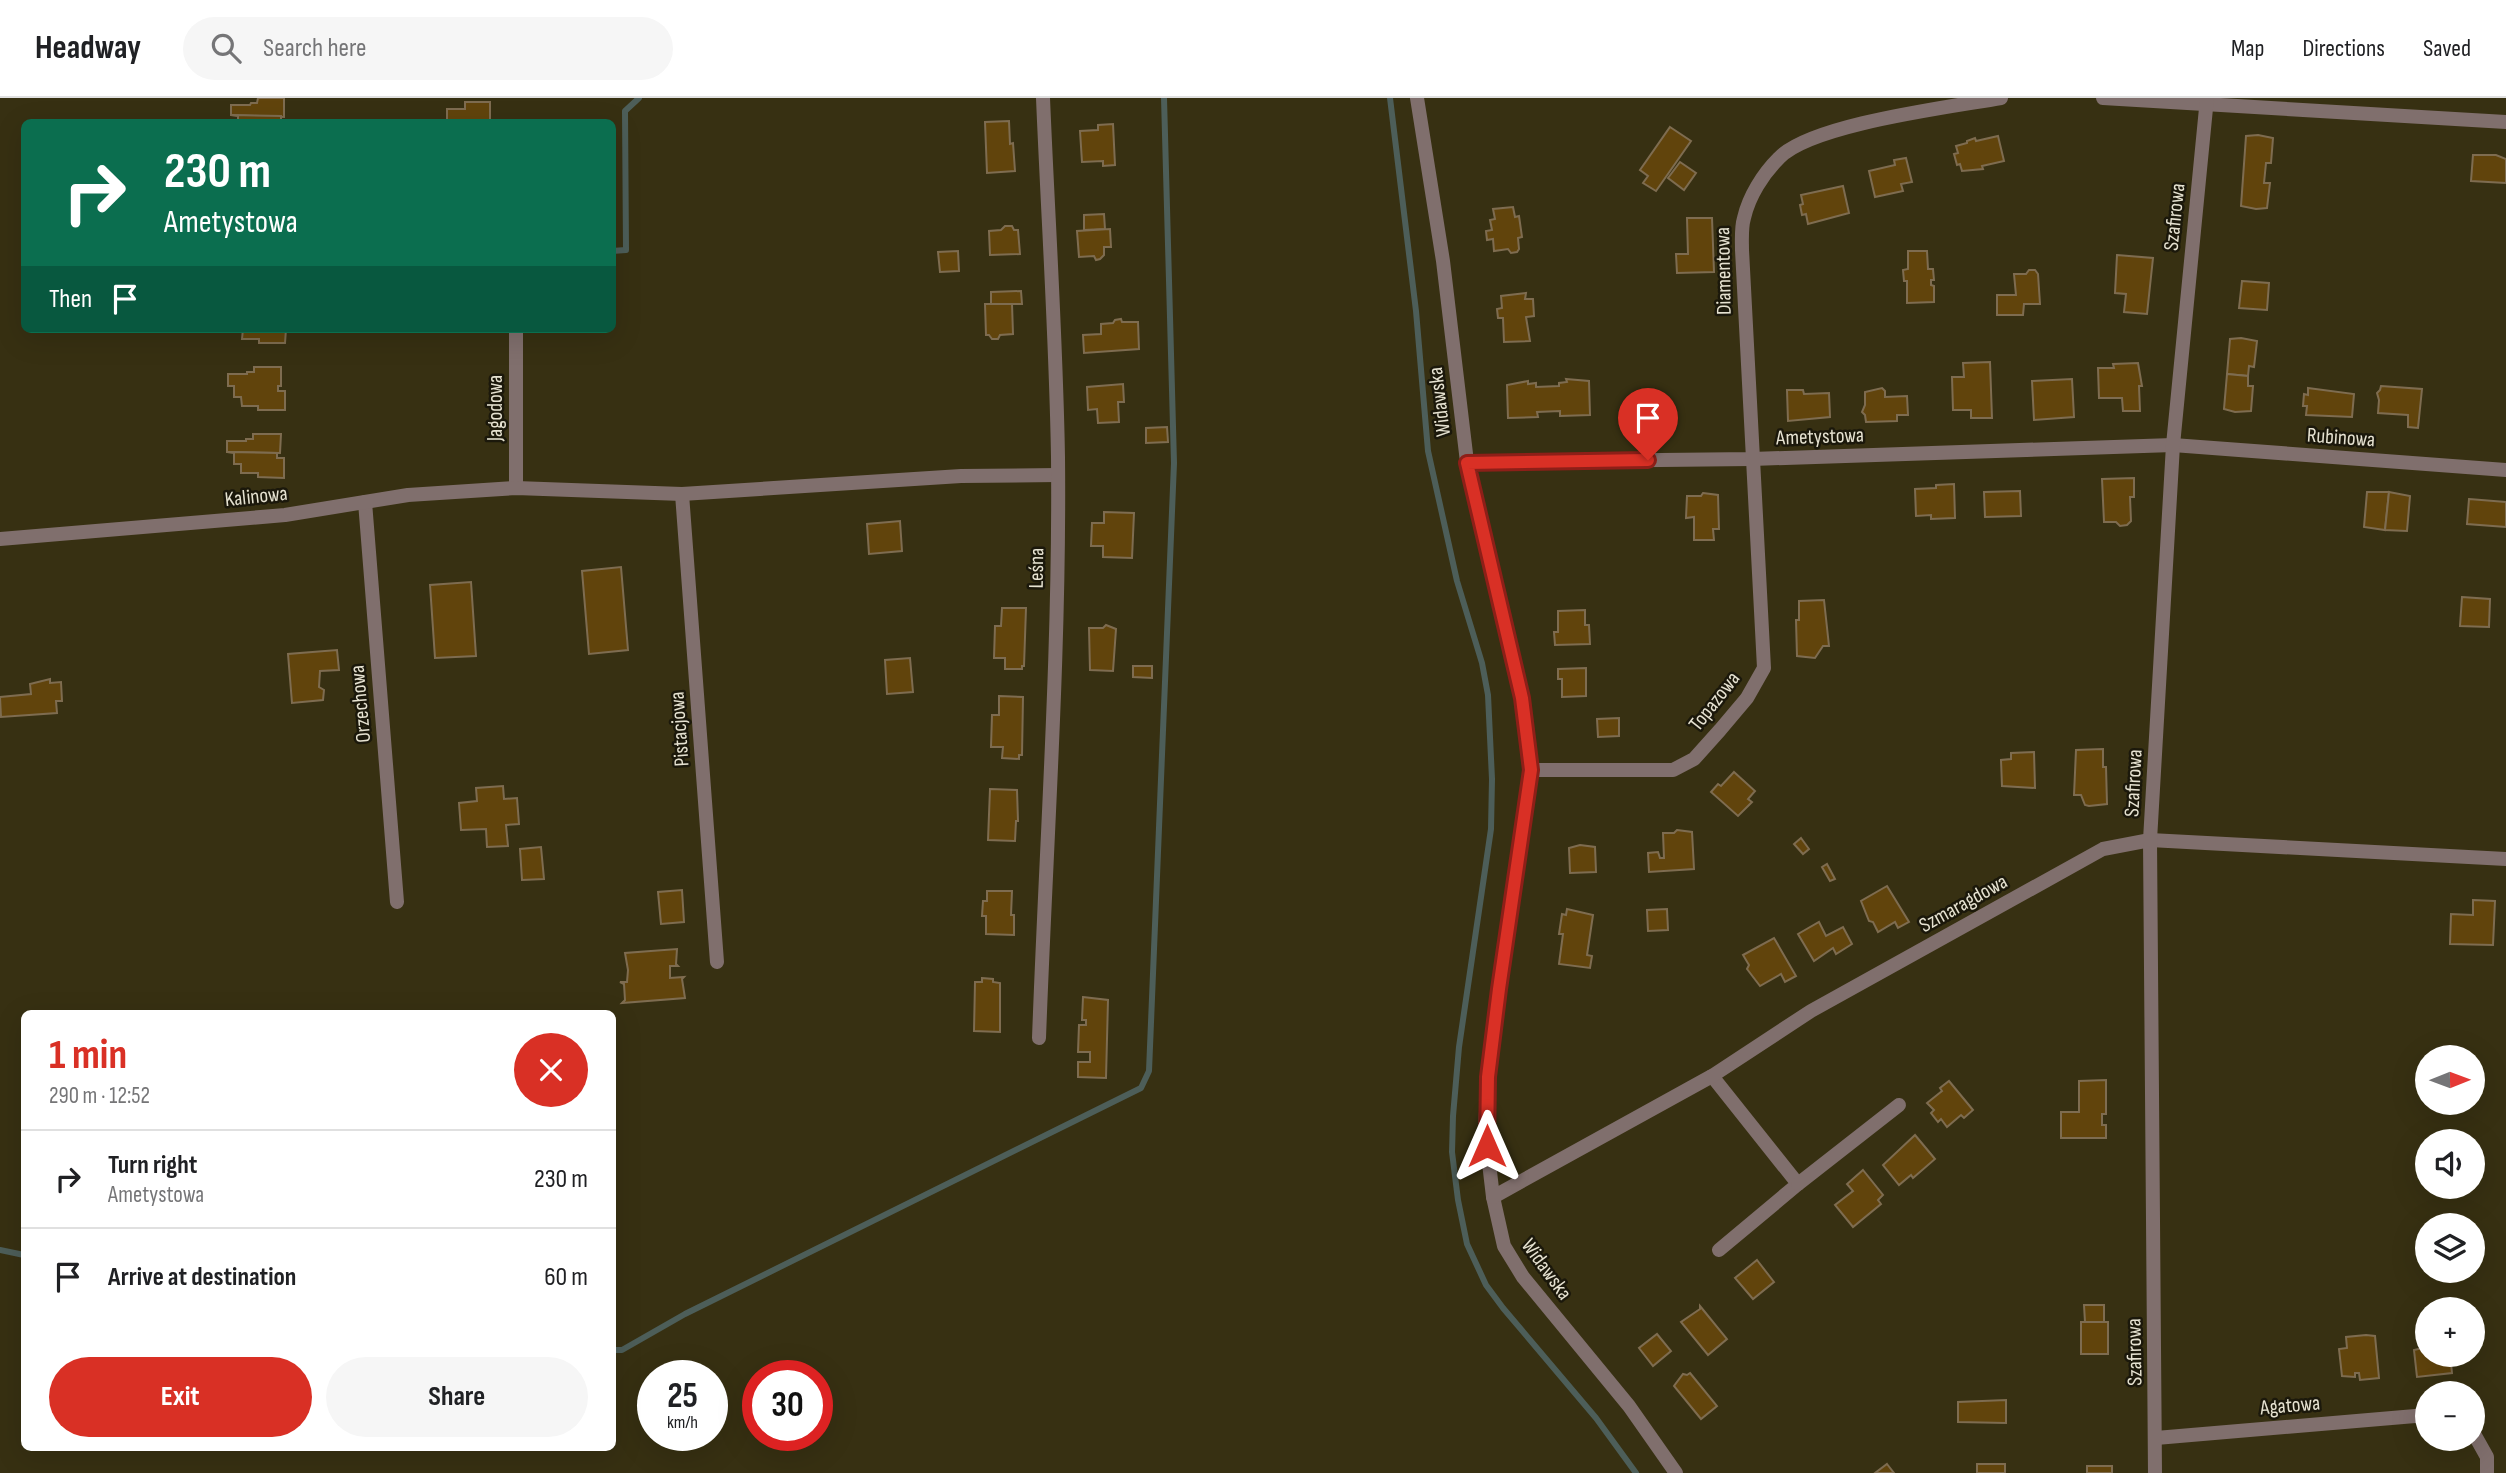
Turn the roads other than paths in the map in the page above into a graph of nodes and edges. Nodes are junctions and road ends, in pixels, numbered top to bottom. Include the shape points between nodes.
1 (1043, 98) edge
2 (1417, 98) edge
3 (2001, 98) edge
4 (2103, 98) edge
5 (2207, 102) edge
6 (2506, 122) edge
7 (516, 333) edge
8 (2174, 445) junction
9 (1752, 459) junction
10 (1467, 463) junction
11 (2506, 470) edge
12 (1058, 475) junction
13 (516, 488) junction
14 (682, 494) junction
15 (365, 502) junction
16 (0, 539) edge
17 (1531, 770) junction
18 (2150, 840) junction
19 (2506, 859) edge
20 (397, 902) dead end
21 (717, 962) dead end
22 (1039, 1038) dead end
23 (1712, 1076) junction
24 (1899, 1105) dead end
25 (1798, 1184) junction
26 (1493, 1196) junction
27 (1719, 1250) dead end
28 (2415, 1416) edge
29 (2156, 1438) junction
30 (2484, 1451) edge
31 (1676, 1473) edge
32 (2155, 1473) edge
33 (2487, 1473) edge

1 - 12 street, Leśna
2 - 10 street, Widawska via 1443,261
3 - 9 street, Diamentowa via 1818,135 1780,155 1757,184 1744,218 1742,250
4 - 5 street
5 - 6 street
5 - 8 street, Szafirowa
7 - 13 street, Jagodowa
8 - 9 street, Ametystowa
8 - 11 street, Rubinowa
8 - 18 street, Szafirowa
9 - 10 street, Ametystowa
9 - 17 street, Topazowa via 1764,668 1747,698 1694,759 1673,770
10 - 17 street, Widawska via 1522,698
12 - 14 street, Kalinowa via 961,476
12 - 22 street, Leśna
13 - 14 street, Kalinowa
13 - 15 street, Kalinowa
14 - 21 street, Pistacjowa
15 - 16 street, Kalinowa via 285,515
15 - 20 street, Orzechowa
17 - 26 street, Widawska via 1488,1077 1485,1129
18 - 19 street, Szmaragdowa
18 - 23 street, Szmaragdowa via 2103,849 1811,1011
18 - 29 street, Szafirowa
23 - 25 street
23 - 26 street, Szmaragdowa
24 - 25 street
25 - 27 street
26 - 31 street, Widawska via 1504,1246 1523,1277 1629,1406
28 - 29 street, Agatowa
29 - 32 street, Szafirowa
30 - 33 street

